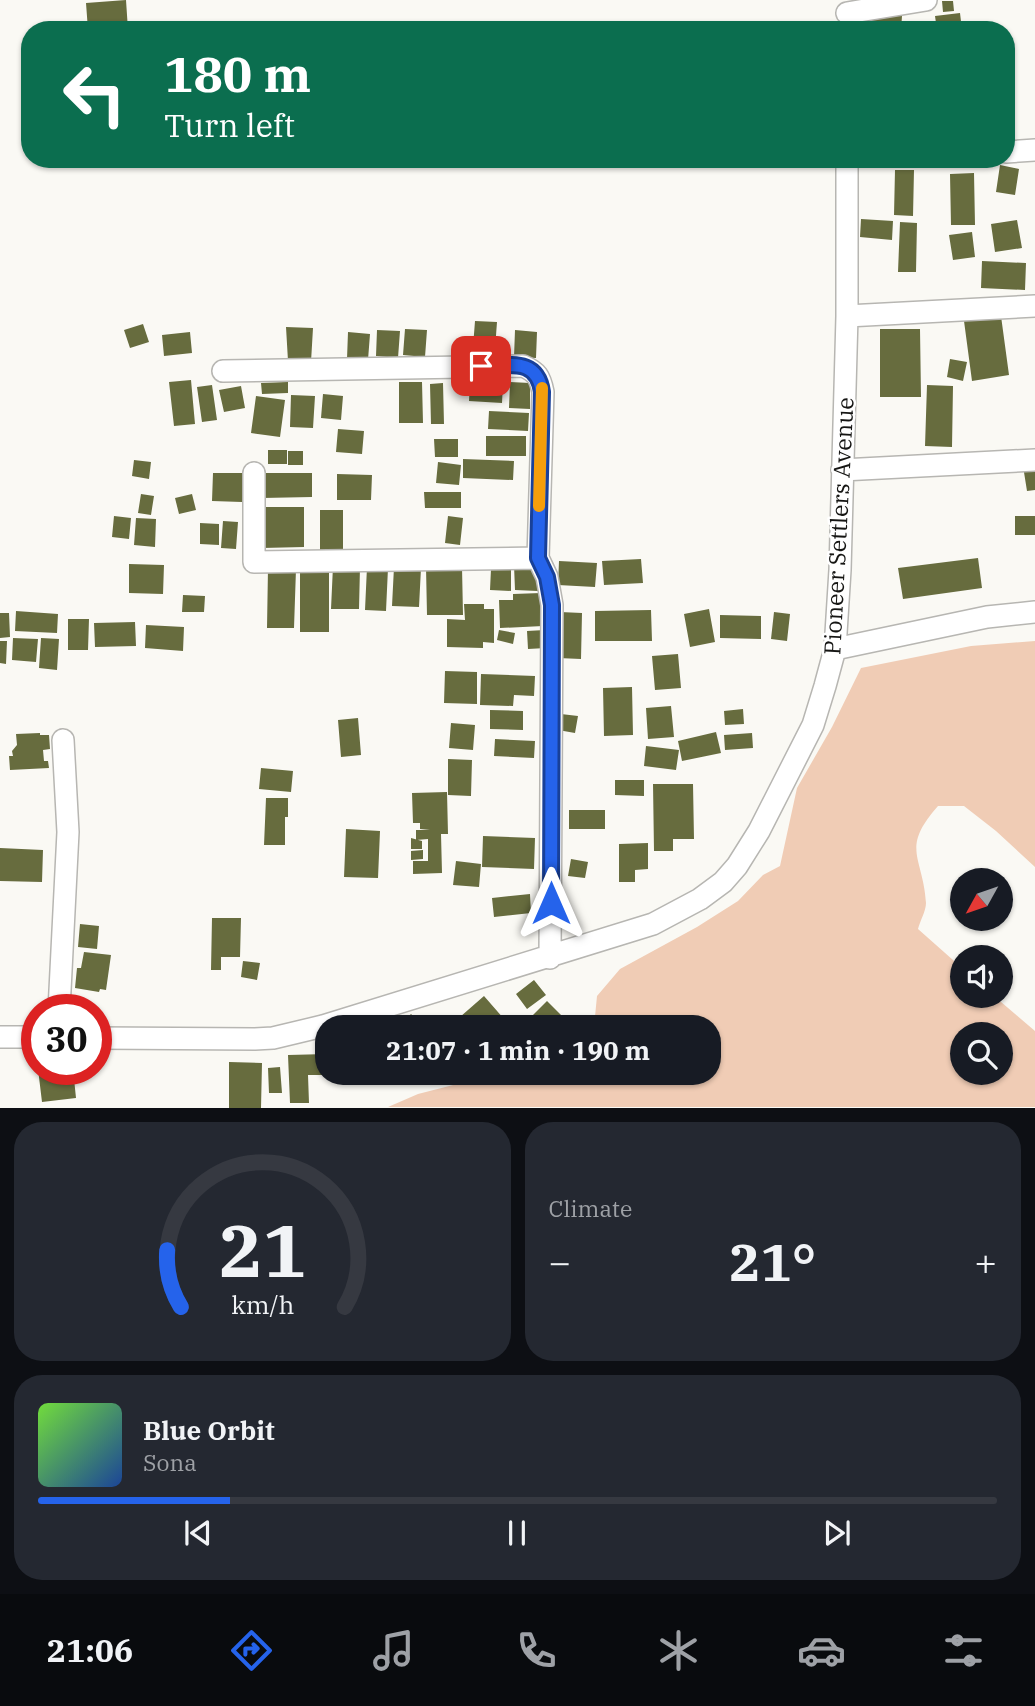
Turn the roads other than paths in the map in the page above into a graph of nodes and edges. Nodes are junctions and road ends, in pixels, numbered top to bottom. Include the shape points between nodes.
1 (926, 0) edge
2 (847, 14) edge
3 (1035, 150) edge
4 (1015, 151) edge
5 (847, 168) edge
6 (1035, 306) edge
7 (847, 316) junction
8 (223, 371) dead end
9 (1035, 460) edge
10 (842, 470) junction
11 (254, 473) dead end
12 (538, 558) junction
13 (1035, 612) edge
14 (835, 649) junction
15 (64, 740) dead end
16 (550, 958) junction
17 (61, 994) edge
18 (0, 1037) edge
19 (21, 1037) edge
20 (112, 1038) edge

1 - 2 street
3 - 4 street
5 - 7 street, Pioneer Settlers Avenue
6 - 7 street
7 - 10 street, Pioneer Settlers Avenue
8 - 12 street via 523,366 534,371 542,392
9 - 10 street
10 - 14 street, Pioneer Settlers Avenue
11 - 12 street via 254,562
12 - 16 street via 552,605
13 - 14 street via 987,617
14 - 16 street, Pioneer Settlers Avenue via 813,725 759,831 723,882 680,912 653,924
15 - 17 street via 68,832
16 - 20 street, Pioneer Settlers Avenue via 273,1038
18 - 19 street

